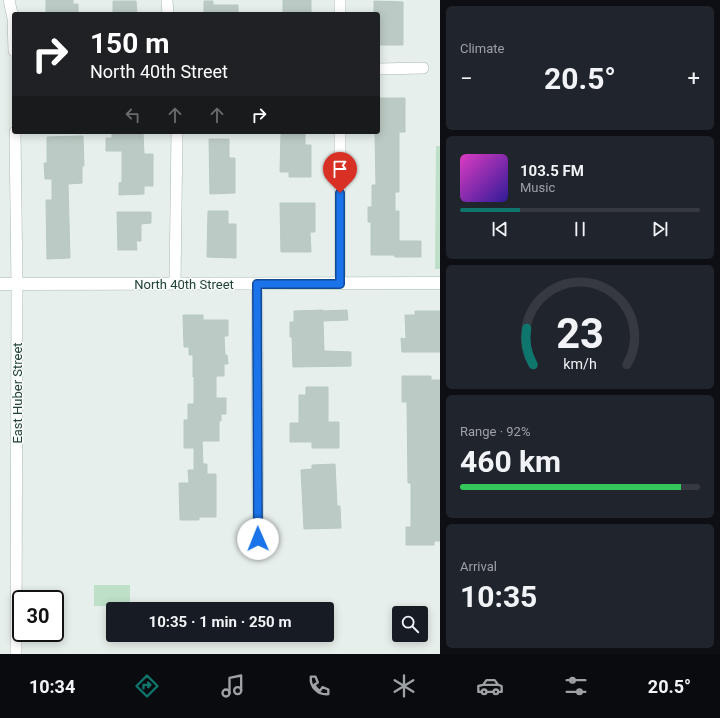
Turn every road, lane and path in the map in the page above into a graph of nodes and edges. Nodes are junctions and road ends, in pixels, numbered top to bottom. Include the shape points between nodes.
1 (9, 0) edge
2 (167, 0) edge
3 (340, 0) edge
4 (168, 12) edge
5 (340, 12) edge
6 (12, 14) edge
7 (423, 68) dead end
8 (380, 69) edge
9 (15, 134) edge
10 (177, 134) edge
11 (340, 134) edge
12 (440, 283) edge
13 (0, 284) edge
14 (17, 284) junction
15 (175, 284) junction
16 (257, 284) junction
17 (340, 284) junction
18 (258, 539) dead end
19 (16, 654) edge

1 - 6 street
2 - 4 street
3 - 5 street
7 - 8 street
9 - 14 street, East Huber Street
10 - 15 street
11 - 17 street
12 - 17 street, North 40th Street
13 - 14 street, North 40th Street
14 - 15 street, North 40th Street
14 - 19 street, East Huber Street
15 - 16 street, North 40th Street
16 - 17 street, North 40th Street
16 - 18 street

